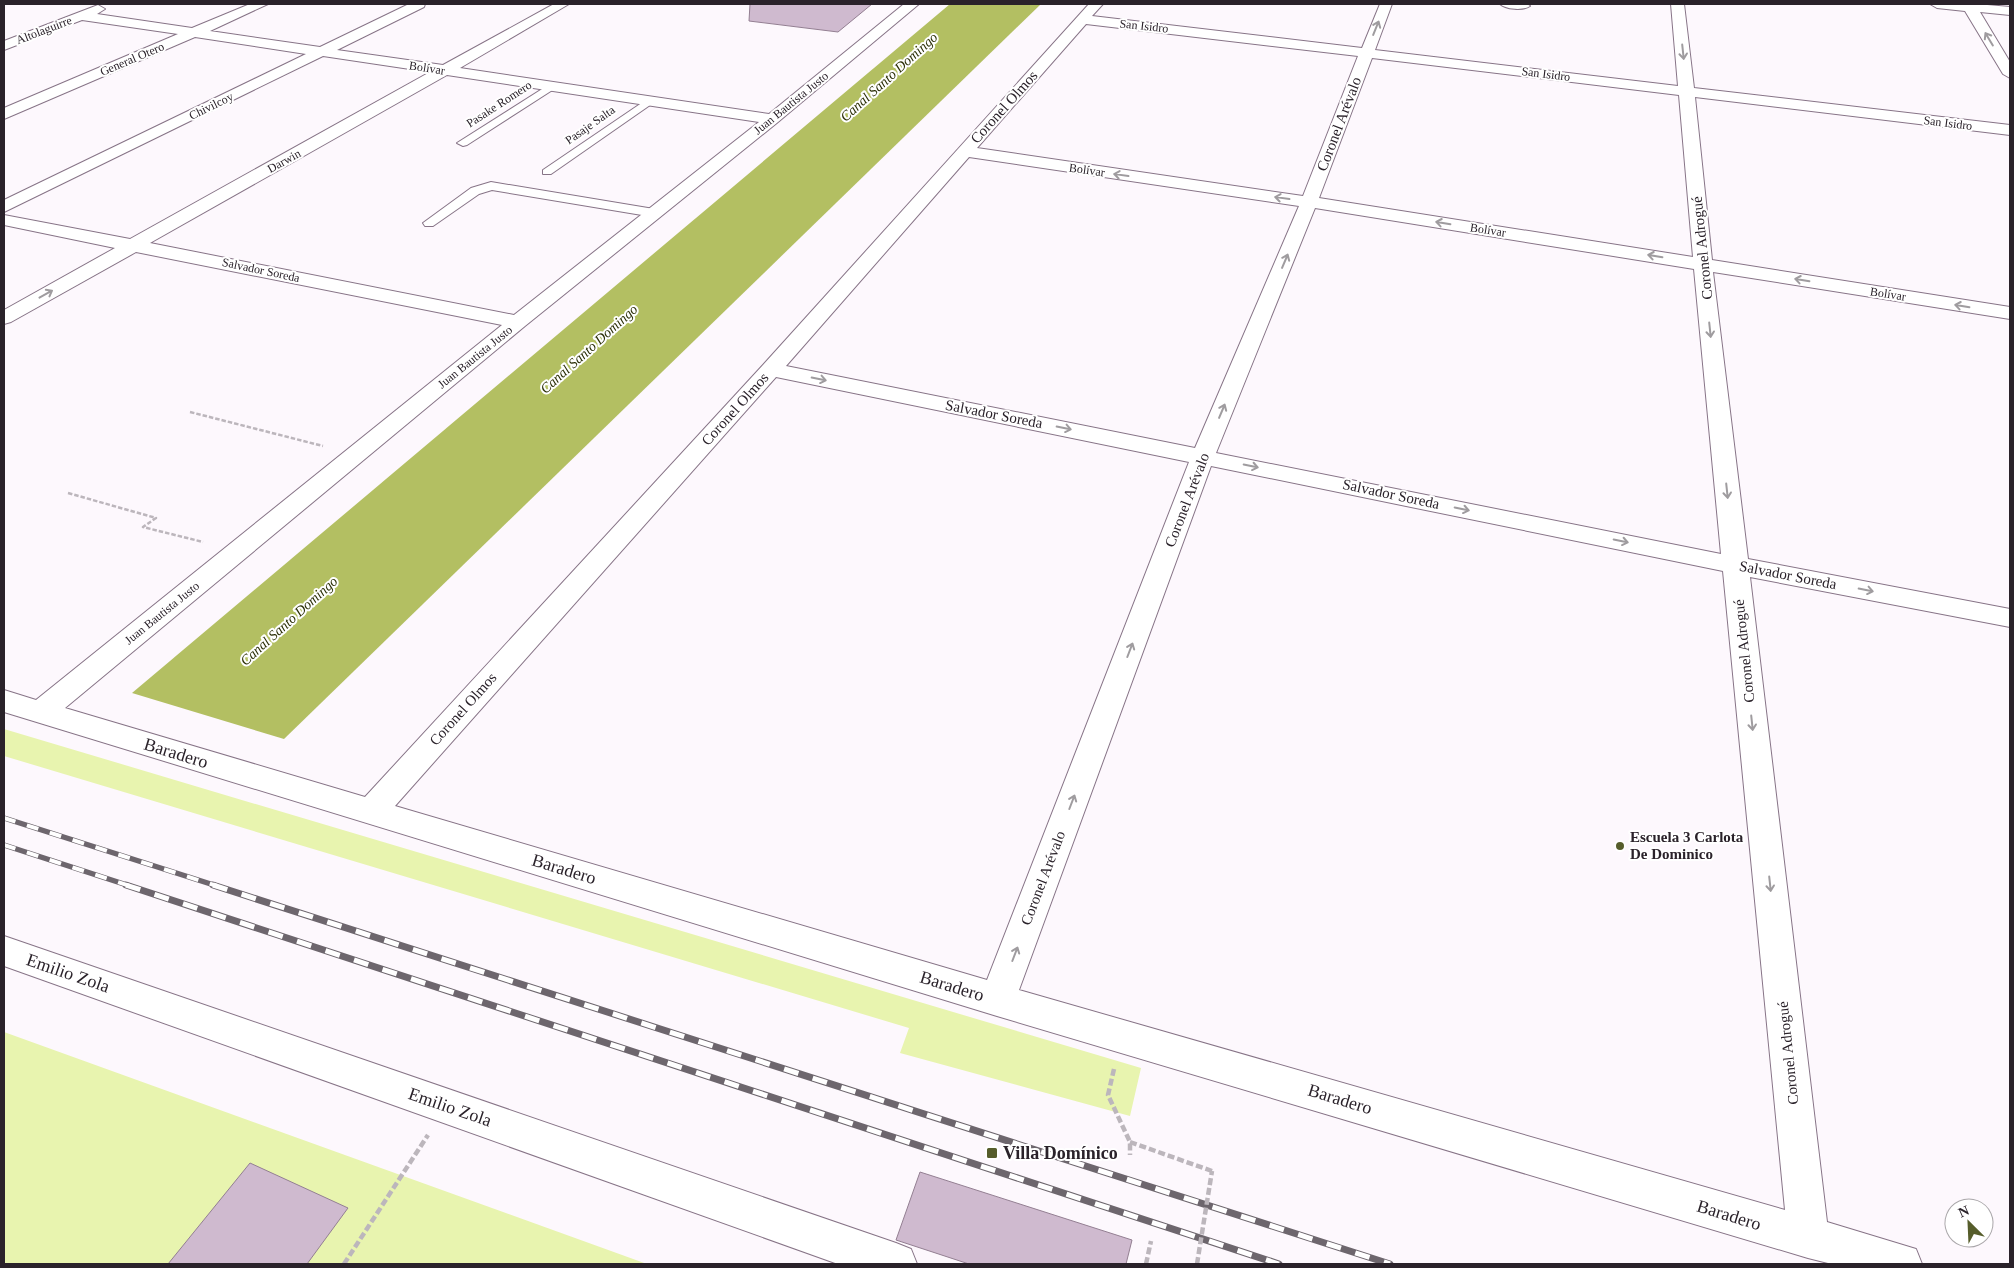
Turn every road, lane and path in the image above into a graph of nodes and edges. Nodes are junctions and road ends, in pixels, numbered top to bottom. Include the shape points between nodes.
1 (112, 4) edge
2 (261, 4) edge
3 (419, 4) edge
4 (563, 4) edge
5 (912, 4) edge
6 (1386, 4) edge
7 (1504, 4) edge
8 (1678, 4) edge
9 (1937, 4) edge
10 (1969, 5) edge
11 (1525, 6) dead end
12 (2010, 11) edge
13 (1089, 12) edge
14 (82, 16) junction
15 (193, 33) junction
16 (4, 46) edge
17 (320, 52) junction
18 (1366, 52) junction
19 (444, 71) junction
20 (2010, 74) edge
21 (550, 87) junction
22 (1687, 92) junction
23 (649, 101) junction
24 (4, 114) edge
25 (772, 119) junction
26 (2010, 130) edge
27 (462, 143) dead end
28 (965, 152) junction
29 (547, 172) dead end
30 (1309, 202) junction
31 (4, 207) edge
32 (654, 213) junction
33 (4, 220) edge
34 (428, 223) dead end
35 (136, 244) junction
36 (1703, 264) junction
37 (2010, 313) edge
38 (4, 318) edge
39 (518, 322) junction
40 (771, 370) junction
41 (190, 412) dead end
42 (356, 454) junction
43 (1203, 456) junction
44 (68, 493) dead end
45 (238, 551) junction
46 (1735, 565) junction
47 (2010, 618) edge
48 (4, 701) edge
49 (41, 712) junction
50 (370, 811) junction
51 (4, 951) edge
52 (998, 1000) junction
53 (1123, 1035) junction
54 (447, 1106) junction
55 (1130, 1142) junction
56 (1130, 1155) dead end
57 (1808, 1237) junction
58 (1151, 1241) dead end
59 (344, 1264) edge
60 (896, 1264) edge
61 (1146, 1264) edge
62 (1197, 1264) edge
63 (1901, 1264) edge

1 - 14 street, Altolaguirre
2 - 15 street, General Otero
3 - 17 street, Chivilcoy
4 - 19 street, Darwin
5 - 25 street, Juan Bautista Justo
18 -> 6 street, Coronel Arévalo
7 - 11 lane
8 -> 22 street, Coronel Adrogué
9 - 10 street
10 - 12 street
20 -> 10 street
13 - 18 street, San Isidro
13 - 28 street, Coronel Olmos
14 - 15 street, Bolívar
14 - 16 street, Altolaguirre
15 - 17 street, Bolívar
15 - 24 street, General Otero
17 - 19 street, Bolívar
17 - 31 street, Chivilcoy
18 - 22 street, San Isidro
18 - 30 street, Coronel Arévalo
19 - 21 street, Bolívar
19 - 35 street, Darwin
21 - 23 street, Bolívar
21 - 27 lane, Pasake Romero
22 - 26 street, San Isidro
22 - 36 street, Coronel Adrogué
23 - 25 street, Bolívar
23 - 29 lane, Pasaje Salta
25 - 32 street, Juan Bautista Justo
30 -> 28 street, Bolívar
28 - 40 street, Coronel Olmos
36 -> 30 street, Bolívar
43 -> 30 street, Coronel Arévalo
32 - 34 lane via 491,186 475,191
32 - 39 street, Juan Bautista Justo
33 - 35 street, Salvador Soreda
38 -> 35 street, Darwin
35 - 39 street, Salvador Soreda
37 -> 36 street, Bolívar
36 -> 46 street, Coronel Adrogué
39 - 42 street, Juan Bautista Justo
40 -> 43 street, Salvador Soreda
40 - 50 street, Coronel Olmos
41 - 42 path
42 - 45 street, Juan Bautista Justo
43 -> 46 street, Salvador Soreda
52 -> 43 street, Coronel Arévalo
44 - 45 path via 156,518 143,527
45 - 49 street, Juan Bautista Justo
46 -> 47 street, Salvador Soreda
46 -> 57 street, Coronel Adrogué
48 - 49 street, Baradero
49 - 50 street, Baradero
50 - 52 street, Baradero
51 - 54 street, Emilio Zola
52 - 53 street, Baradero
53 - 55 path via 1108,1095
53 - 57 street, Baradero
54 - 59 path
54 - 60 street, Emilio Zola
55 - 56 path
55 - 62 path, bridge via 1212,1172
57 - 63 street, Baradero
58 - 61 path

